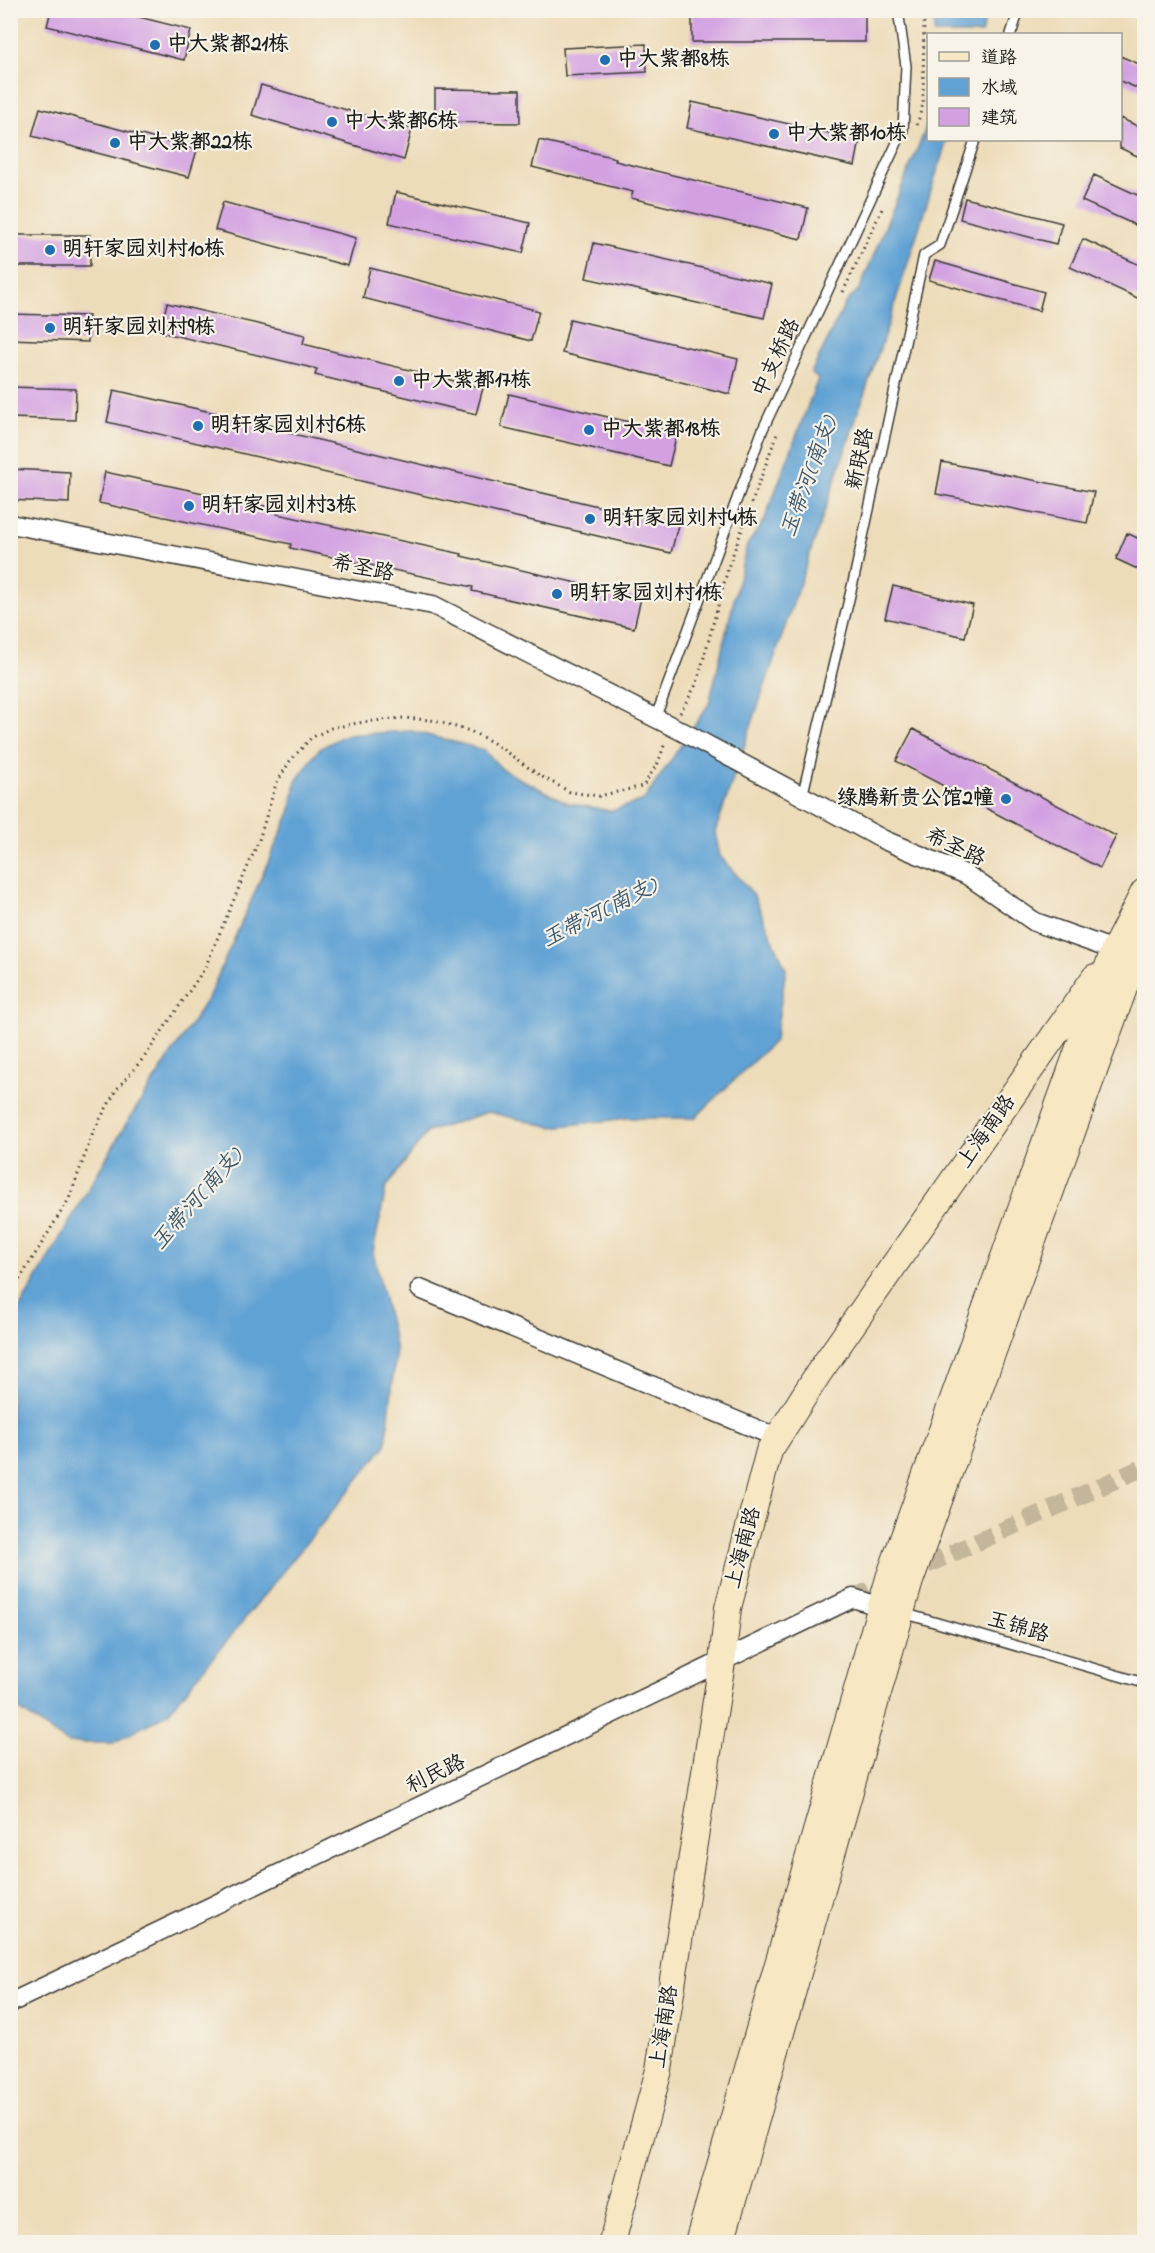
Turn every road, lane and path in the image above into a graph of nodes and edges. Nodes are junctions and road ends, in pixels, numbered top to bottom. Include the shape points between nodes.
1 (898, 10) edge
2 (924, 10) edge
3 (1019, 10) edge
4 (1011, 33) edge
5 (915, 135) dead end
6 (975, 141) edge
7 (885, 203) dead end
8 (840, 298) dead end
9 (780, 428) dead end
10 (10, 524) edge
11 (655, 719) junction
12 (677, 729) junction
13 (802, 797) junction
14 (1144, 892) edge
15 (1134, 952) edge
16 (420, 1289) dead end
17 (10, 1295) edge
18 (778, 1438) junction
19 (891, 1610) junction
20 (722, 1662) junction
21 (1144, 1683) edge
22 (10, 2003) edge
23 (612, 2242) edge
24 (698, 2242) edge
25 (721, 2242) edge

1 - 11 lane, 中支桥路 via 906,66 903,130 763,429
2 - 5 path via 923,104
3 - 4 lane
6 - 13 lane, 新联路 via 940,245 924,255
7 - 8 path
9 - 12 path via 729,565 697,683
10 - 11 street, 希圣路 via 433,605
11 - 12 street, 希圣路
12 - 13 street, 希圣路
12 - 17 path via 643,786 600,796 570,792 492,742 431,720 364,722 331,728 311,738 276,784 259,840 206,968 146,1055 117,1089 94,1131 69,1199
13 - 15 street, 希圣路 via 884,840 967,875 1035,922
14 - 15 main road, 上海南路
15 - 18 main road, 上海南路 via 818,1374
15 - 19 main road, 上海南路
16 - 18 street
18 - 20 main road, 上海南路 via 769,1451 728,1608
19 - 20 street, 利民路 via 853,1598
19 - 21 lane, 玉锦路
19 - 24 main road, 上海南路
19 - 25 main road, 上海南路
20 - 22 street, 利民路
20 - 23 main road, 上海南路 via 659,2070

